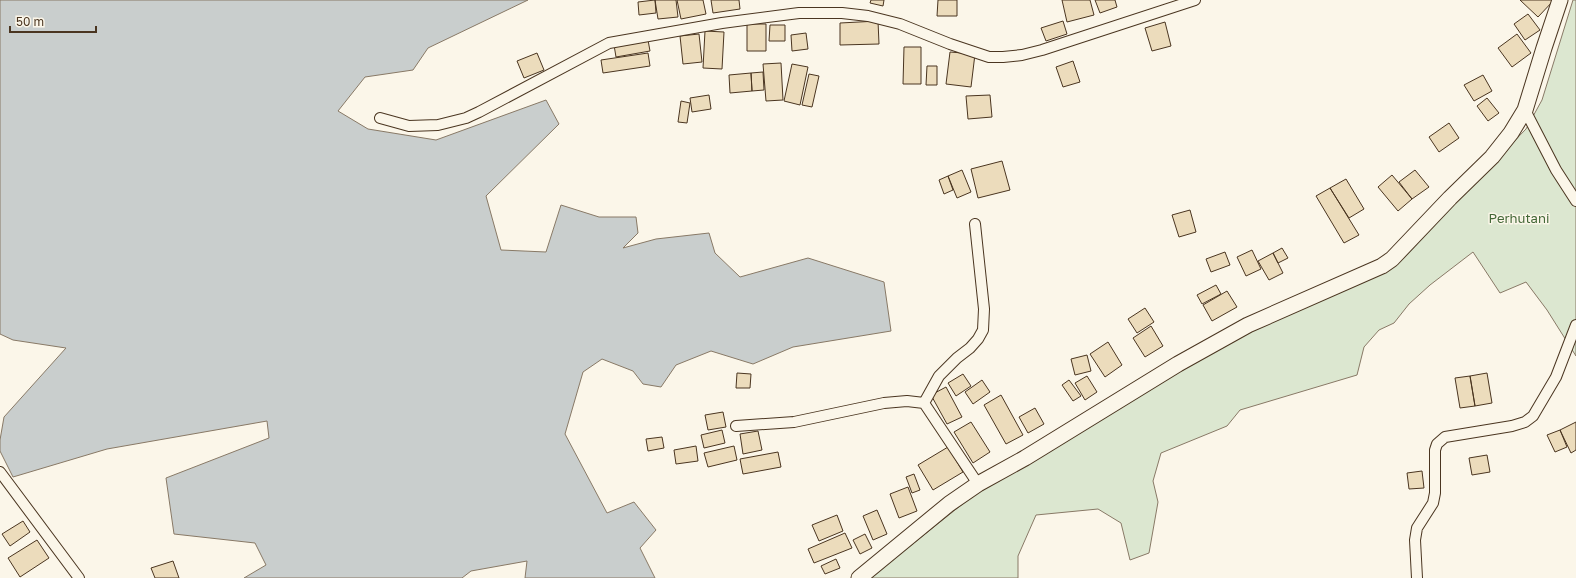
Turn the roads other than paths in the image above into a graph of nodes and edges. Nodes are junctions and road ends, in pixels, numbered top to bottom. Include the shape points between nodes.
1 (1195, 0) edge
2 (1560, 0) edge
3 (1525, 110) junction
4 (380, 118) dead end
5 (1576, 201) edge
6 (976, 224) dead end
7 (1576, 325) edge
8 (924, 403) junction
9 (736, 426) dead end
10 (0, 472) edge
11 (978, 484) junction
12 (79, 578) edge
13 (859, 578) edge
14 (1417, 578) edge

1 - 4 street via 1042,50 1003,58 989,57 900,24 862,15 799,13 722,23 609,43 466,118 438,125 420,126 409,126
2 - 3 street
3 - 5 street via 1556,170
3 - 11 street via 1492,157 1402,250 1382,266 1248,325
6 - 8 street via 984,309 983,330 970,348 939,376
7 - 14 street via 1556,377 1533,416 1512,426 1444,437 1437,444 1433,503 1417,528 1415,540
8 - 9 street via 884,403 794,422
8 - 11 street
10 - 12 street
11 - 13 street via 949,504

